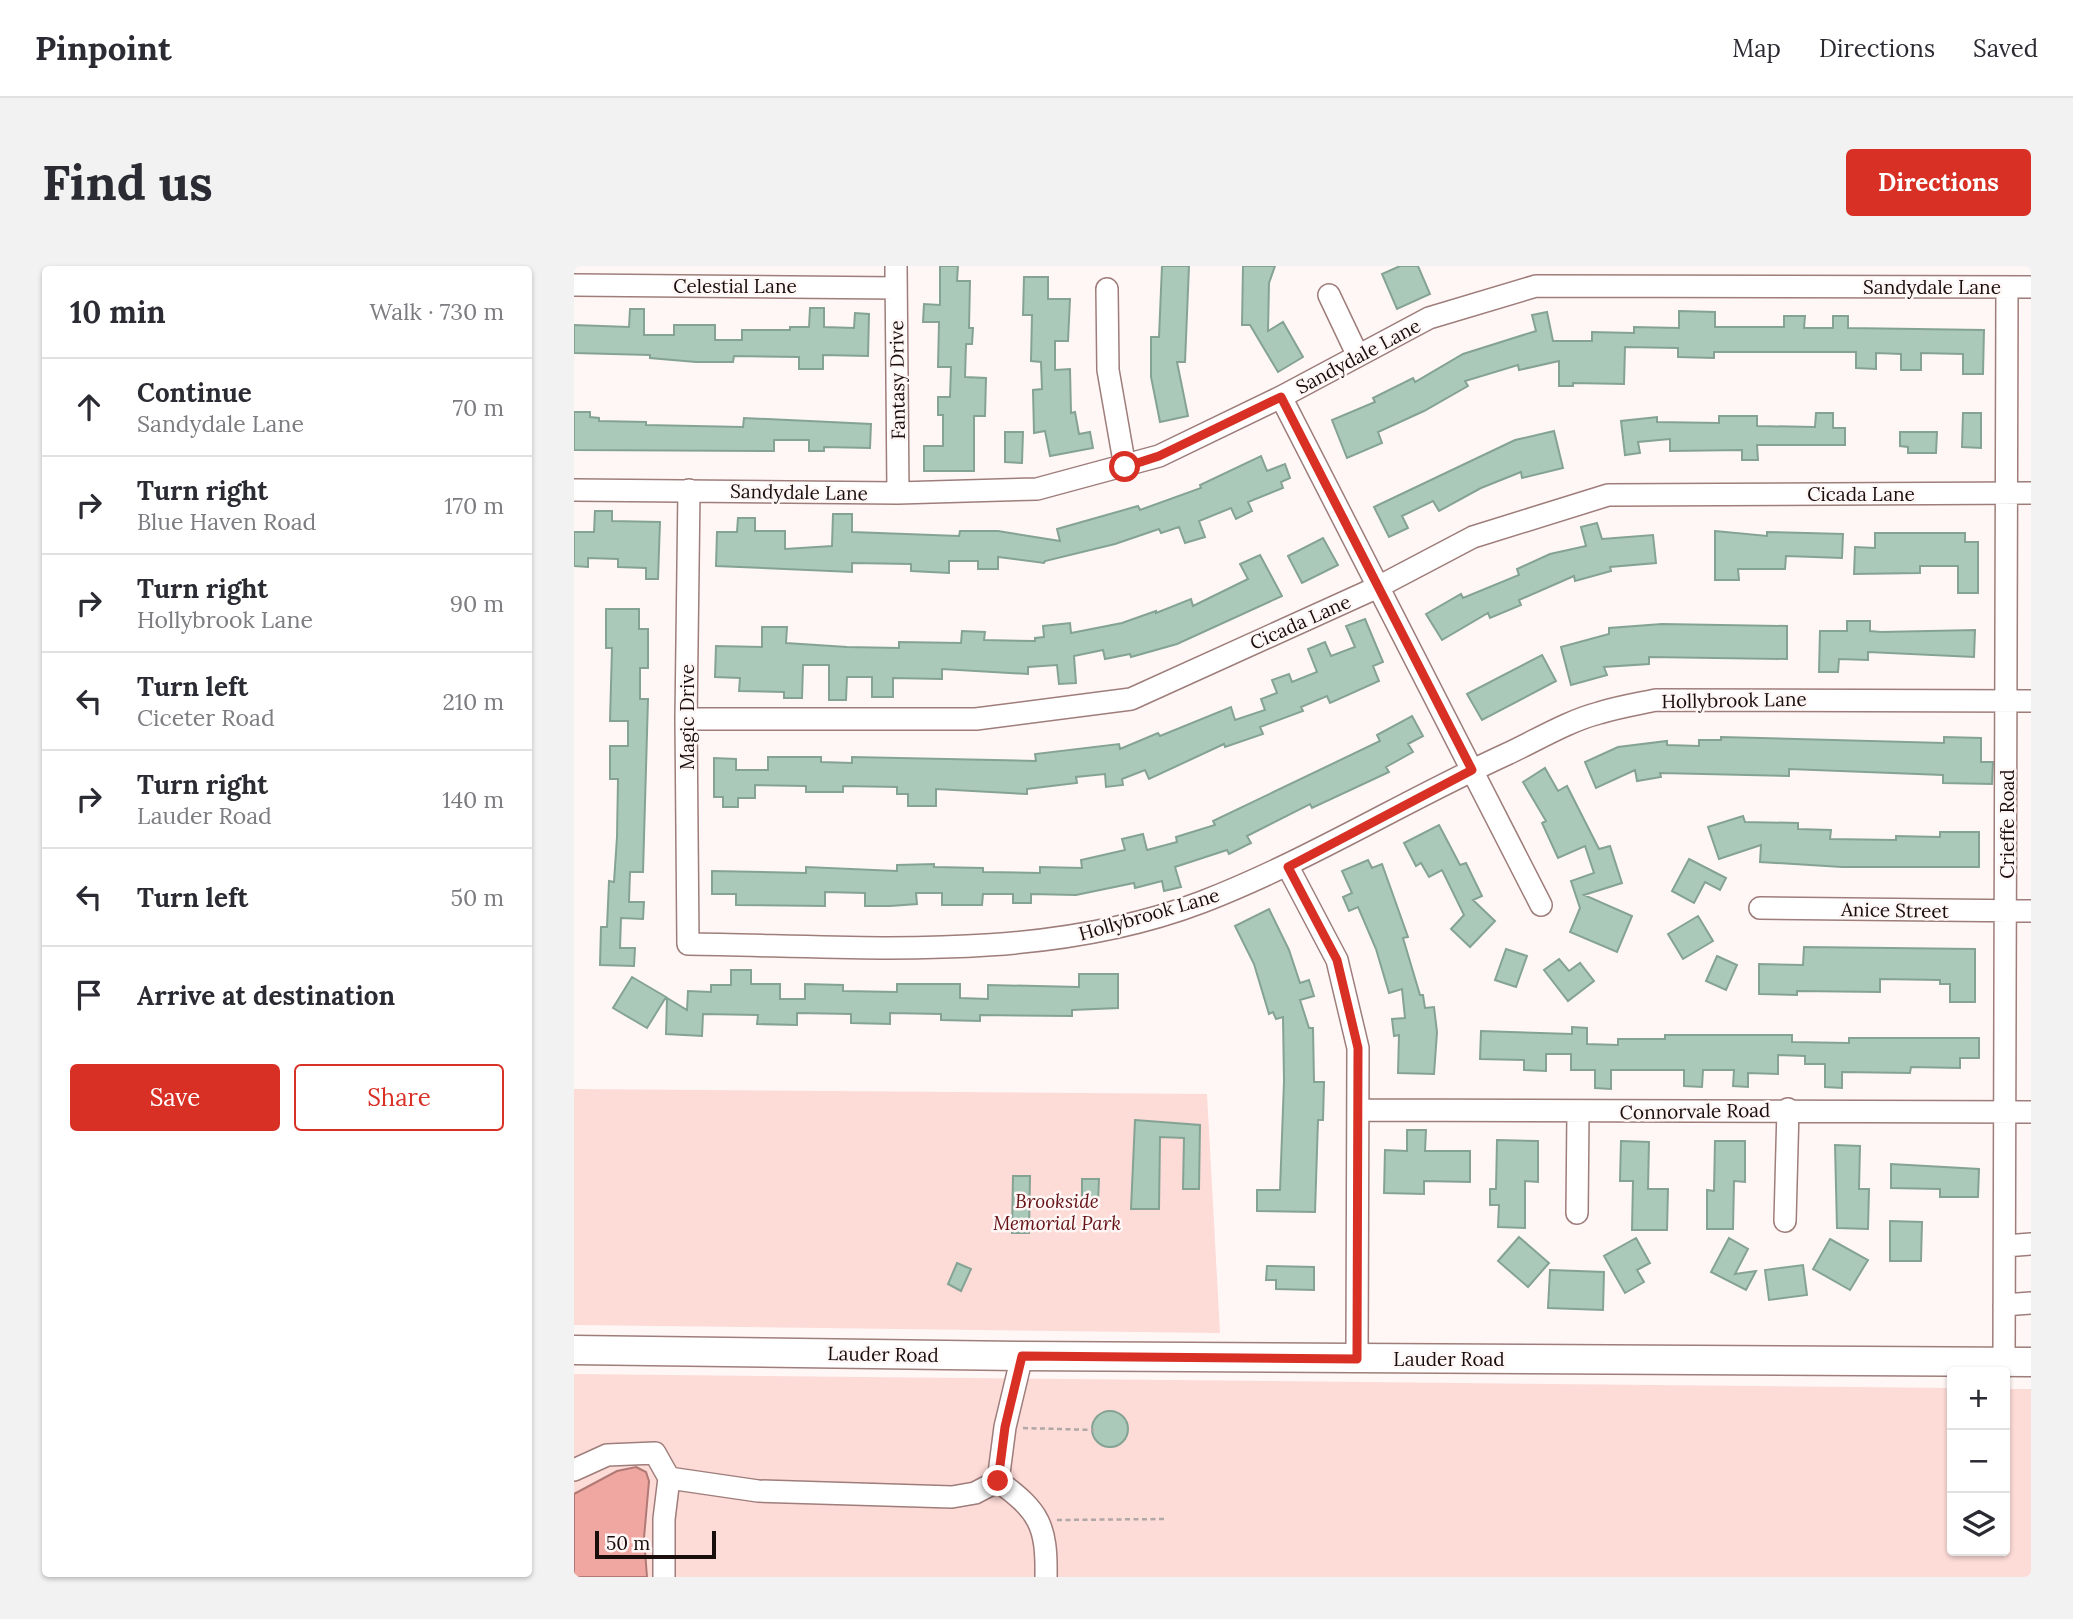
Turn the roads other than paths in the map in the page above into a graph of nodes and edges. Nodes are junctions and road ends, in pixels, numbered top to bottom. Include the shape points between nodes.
1 (896, 266) edge
2 (1615, 275) edge
3 (574, 285) edge
4 (2007, 287) junction
5 (2031, 287) edge
6 (896, 288) junction
7 (1107, 289) dead end
8 (1329, 295) dead end
9 (1358, 356) junction
10 (1281, 397) junction
11 (1125, 467) junction
12 (574, 490) edge
13 (689, 490) junction
14 (2007, 493) junction
15 (898, 494) junction
16 (2031, 494) edge
17 (1378, 587) junction
18 (2007, 701) junction
19 (2031, 701) edge
20 (686, 719) junction
21 (1472, 770) junction
22 (1288, 867) junction
23 (1541, 905) dead end
24 (1759, 908) dead end
25 (2007, 911) junction
26 (2031, 911) edge
27 (688, 944) joint
28 (1359, 1110) junction
29 (1788, 1110) junction
30 (2006, 1111) junction
31 (1578, 1112) junction
32 (2031, 1112) edge
33 (1577, 1213) dead end
34 (1785, 1221) dead end
35 (2031, 1244) edge
36 (2004, 1246) junction
37 (2031, 1303) edge
38 (2004, 1305) junction
39 (574, 1350) edge
40 (1022, 1356) junction
41 (1357, 1359) junction
42 (2018, 1362) edge
43 (574, 1470) edge
44 (669, 1478) junction
45 (998, 1481) junction
46 (664, 1577) edge
47 (1046, 1577) edge

1 - 6 street, Fantasy Drive
2 - 4 street, Sandydale Lane
2 - 9 street, Sandydale Lane via 1536,286 1429,318
3 - 6 street, Celestial Lane
4 - 5 street, Sandydale Lane
4 - 14 street, Crieffe Road
6 - 15 street, Fantasy Drive
7 - 11 street via 1108,370
8 - 9 street
9 - 10 street, Sandydale Lane
10 - 11 street, Sandydale Lane via 1159,456
10 - 17 street
11 - 15 street, Sandydale Lane via 1037,489
12 - 13 street, Sandydale Lane
13 - 15 street, Sandydale Lane
13 - 20 street, Magic Drive
14 - 16 street, Cicada Lane
14 - 17 street, Cicada Lane via 1608,495 1473,537
14 - 18 street, Crieffe Road
17 - 20 street, Cicada Lane via 1130,699 976,719
17 - 21 street
18 - 19 street, Hollybrook Lane
18 - 21 street, Hollybrook Lane via 1656,700 1597,713
18 - 25 street, Crieffe Road
20 - 27 street, Magic Drive
21 - 22 street, Hollybrook Lane
21 - 23 street
22 - 27 street, Hollybrook Lane via 1199,903 1086,934 929,946
22 - 28 street via 1337,960 1358,1048
24 - 25 street, Anice Street
25 - 26 street, Anice Street
25 - 30 street, Crieffe Road
28 - 31 street, Connorvale Road
28 - 41 street
29 - 30 street, Connorvale Road
29 - 31 street, Connorvale Road
29 - 34 street
30 - 32 street, Connorvale Road
30 - 36 street, Crieffe Road
31 - 33 street
35 - 36 street
36 - 38 street, Crieffe Road
37 - 38 street
38 - 42 street, Crieffe Road
39 - 40 main road, Lauder Road
40 - 41 main road, Lauder Road
40 - 45 street
41 - 42 main road, Lauder Road
43 - 44 street via 607,1455 655,1453
44 - 45 street via 758,1491 931,1498 975,1493
44 - 46 street
45 - 47 street via 1024,1500 1040,1520

